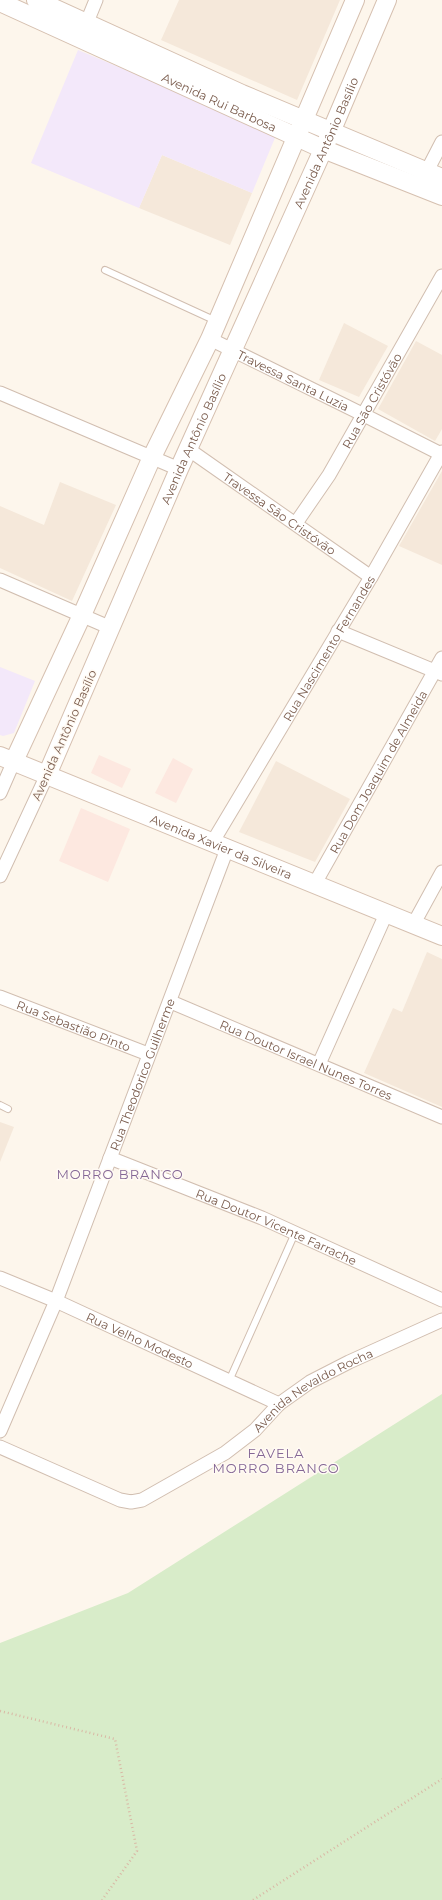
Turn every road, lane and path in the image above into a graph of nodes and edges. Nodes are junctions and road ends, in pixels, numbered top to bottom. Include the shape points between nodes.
1 (36, 0) edge
2 (96, 0) edge
3 (355, 0) edge
4 (387, 0) edge
5 (0, 2) edge
6 (87, 22) junction
7 (304, 121) junction
8 (331, 132) junction
9 (297, 137) junction
10 (442, 142) edge
11 (323, 149) junction
12 (435, 175) edge
13 (442, 196) edge
14 (105, 270) dead end
15 (442, 276) edge
16 (218, 321) junction
17 (210, 339) junction
18 (233, 350) junction
19 (0, 393) edge
20 (362, 414) junction
21 (188, 449) junction
22 (441, 453) edge
23 (152, 457) junction
24 (179, 469) junction
25 (296, 523) junction
26 (371, 577) junction
27 (0, 580) edge
28 (82, 615) junction
29 (111, 628) junction
30 (338, 631) junction
31 (442, 658) edge
32 (438, 672) edge
33 (7, 758) edge
34 (47, 775) junction
35 (0, 793) edge
36 (219, 846) junction
37 (442, 872) edge
38 (0, 876) edge
39 (314, 885) junction
40 (386, 914) junction
41 (413, 925) junction
42 (442, 936) edge
43 (0, 997) edge
44 (170, 1002) junction
45 (148, 1054) junction
46 (319, 1064) junction
47 (0, 1106) edge
48 (8, 1109) dead end
49 (442, 1117) edge
50 (110, 1158) junction
51 (295, 1233) junction
52 (0, 1278) edge
53 (442, 1300) edge
54 (56, 1301) junction
55 (442, 1320) edge
56 (229, 1381) junction
57 (279, 1404) junction
58 (0, 1431) edge
59 (0, 1447) edge
60 (0, 1711) edge
61 (442, 1779) edge
62 (102, 1900) edge
63 (253, 1900) edge

1 - 6 main road, Avenida Rui Barbosa
2 - 6 street
3 - 7 main road
4 - 8 main road, Avenida Antônio Basílio
5 - 9 main road, Avenida Rui Barbosa
6 - 7 main road, Avenida Rui Barbosa
7 - 8 main road, Avenida Rui Barbosa
7 - 9 main road
8 - 11 main road, Avenida Antônio Basílio
8 - 12 main road, Avenida Rui Barbosa
9 - 11 main road, Avenida Rui Barbosa
9 - 16 main road
10 - 12 street
11 - 13 main road, Avenida Rui Barbosa
11 - 18 main road, Avenida Antônio Basílio
14 - 16 lane
15 - 20 street, Rua São Cristóvão
16 - 17 main road
17 - 18 street, Travessa Santa Luzia
17 - 23 main road
18 - 20 street, Travessa Santa Luzia
18 - 21 main road, Avenida Antônio Basílio
19 - 23 street
20 - 22 street, Travessa Santa Luzia
20 - 25 street, Rua São Cristóvão via 329,475
21 - 24 main road, Avenida Antônio Basílio
21 - 25 street, Travessa São Cristóvão
22 - 26 street, Rua Nascimento Fernandes
23 - 24 street
23 - 28 main road
24 - 29 main road, Avenida Antônio Basílio
25 - 26 street, Travessa São Cristóvão
26 - 30 street, Rua Nascimento Fernandes
27 - 28 street
28 - 29 street
28 - 33 main road
29 - 34 main road, Avenida Antônio Basílio
30 - 32 street
30 - 36 street, Rua Nascimento Fernandes
31 - 32 street, Rua Dom Joaquim de Almeida
32 - 39 street, Rua Dom Joaquim de Almeida
33 - 34 main road, Avenida Xavier da Silveira
33 - 35 street
34 - 36 main road, Avenida Xavier da Silveira
34 - 38 street, Avenida Antônio Basílio
36 - 39 main road, Avenida Xavier da Silveira
36 - 44 street, Rua Theodorico Guilherme
37 - 41 street
39 - 40 main road, Avenida Xavier da Silveira
40 - 41 main road, Avenida Xavier da Silveira
40 - 46 street
41 - 42 main road, Avenida Xavier da Silveira
43 - 45 street, Rua Sebastião Pinto
44 - 45 street, Rua Theodorico Guilherme
44 - 46 street, Rua Doutor Israel Nunes Torres
45 - 50 street, Rua Theodorico Guilherme
46 - 49 street, Rua Doutor Israel Nunes Torres
47 - 48 lane
50 - 51 street, Rua Doutor Vicente Farrache
50 - 54 street, Rua Theodorico Guilherme
51 - 53 street, Rua Doutor Vicente Farrache
51 - 56 lane
52 - 54 street, Rua Velho Modesto
54 - 56 street, Rua Velho Modesto
54 - 58 street, Rua Theodorico Guilherme
55 - 57 street, Avenida Nevaldo Rocha via 310,1382
56 - 57 street, Rua Velho Modesto
57 - 59 street, Avenida Nevaldo Rocha via 255,1430 225,1453 142,1500 126,1501 109,1496
60 - 62 path via 115,1739 137,1852
61 - 63 path

